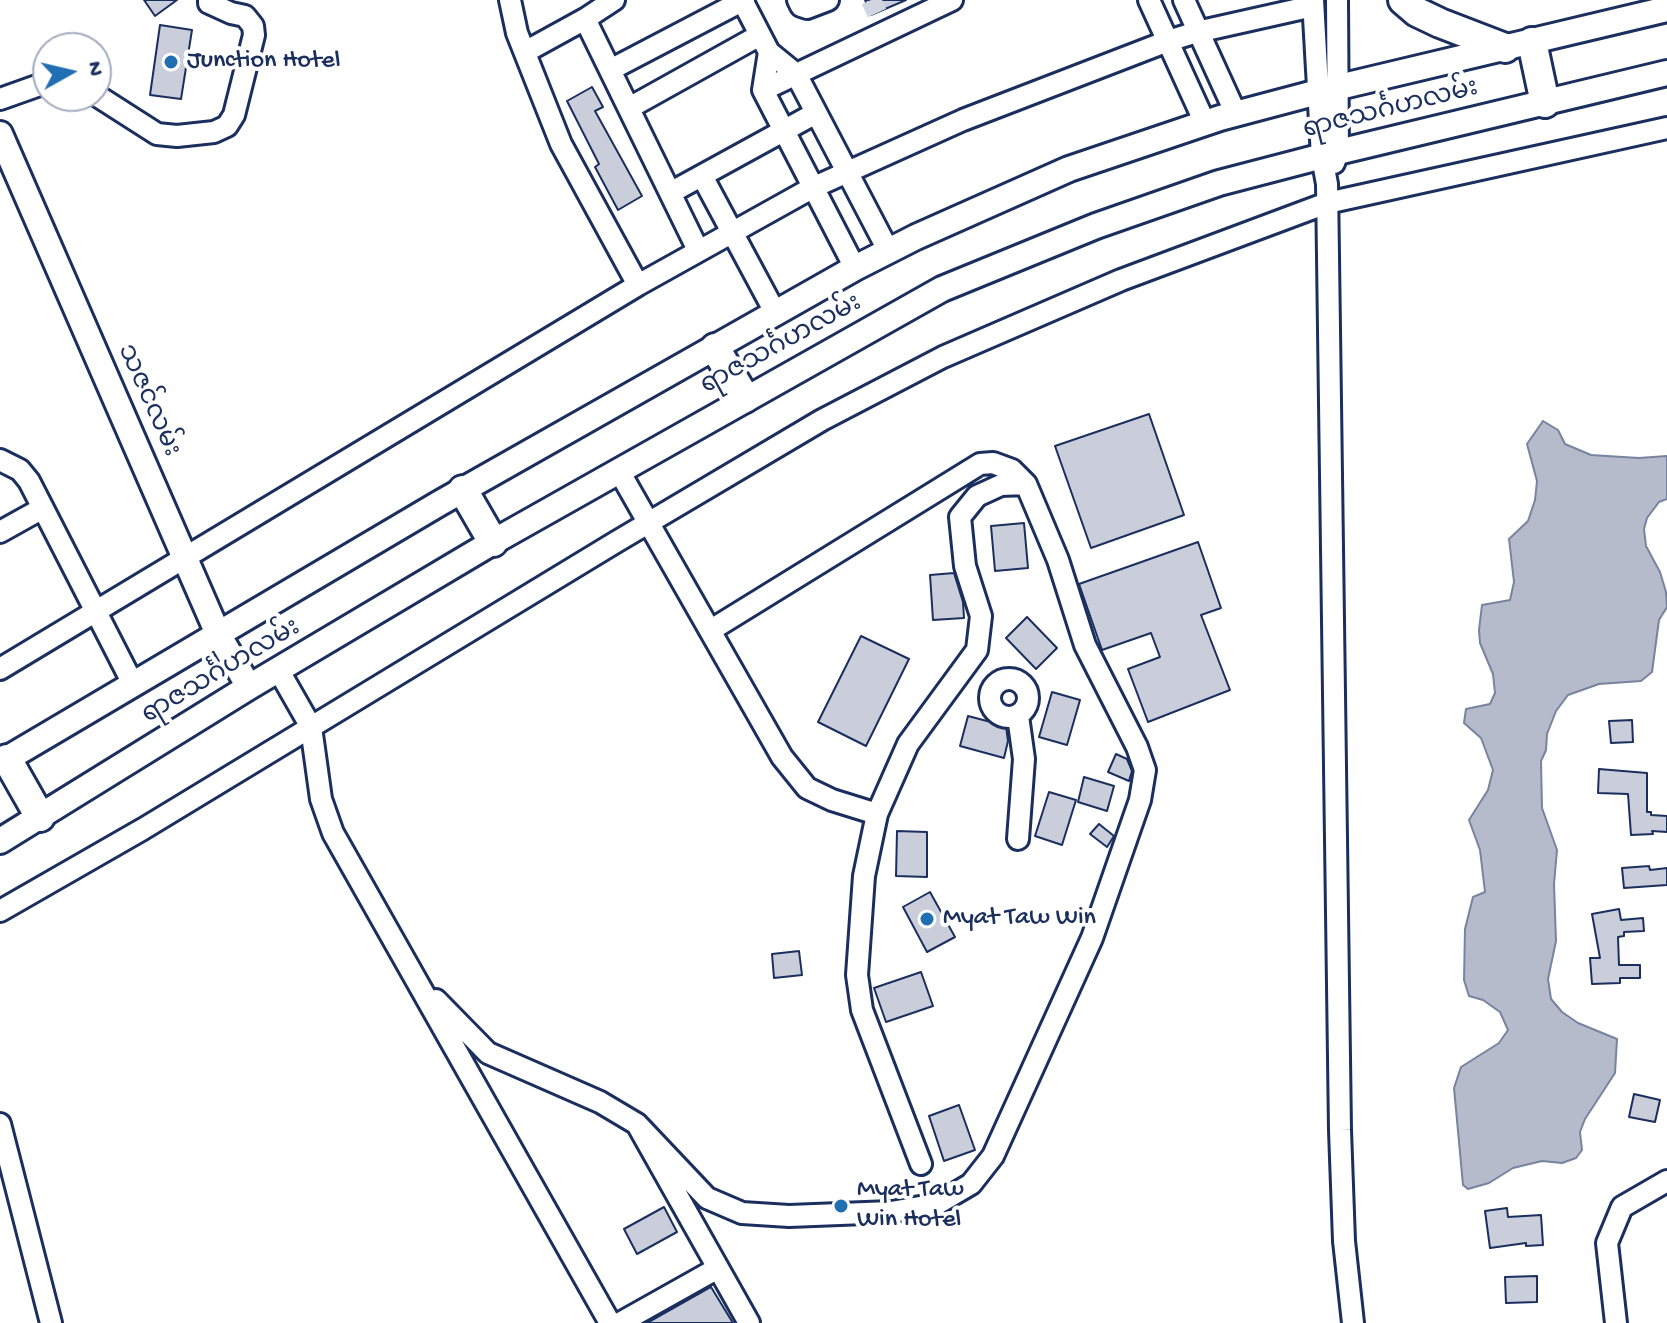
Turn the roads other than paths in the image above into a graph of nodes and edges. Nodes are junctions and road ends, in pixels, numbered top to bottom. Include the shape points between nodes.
1 (510, 0) edge
2 (614, 0) edge
3 (743, 0) edge
4 (798, 0) edge
5 (828, 0) edge
6 (952, 0) edge
7 (1149, 0) edge
8 (1184, 0) edge
9 (1337, 0) edge
10 (1403, 0) edge
11 (208, 1) edge
12 (1313, 3) edge
13 (1667, 9) edge
14 (585, 19) junction
15 (1197, 32) junction
16 (1168, 41) junction
17 (765, 43) junction
18 (1519, 45) junction
19 (525, 52) junction
20 (610, 70) junction
21 (1667, 73) edge
22 (796, 74) junction
23 (32, 88) edge
24 (1328, 89) junction
25 (763, 90) junction
26 (0, 99) edge
27 (1545, 103) junction
28 (112, 105) edge
29 (629, 108) junction
30 (816, 113) junction
31 (1236, 114) junction
32 (1205, 123) junction
33 (1667, 128) edge
34 (785, 132) junction
35 (0, 134) edge
36 (1330, 154) junction
37 (846, 172) junction
38 (702, 176) junction
39 (812, 188) junction
40 (670, 193) junction
41 (1327, 194) junction
42 (733, 231) junction
43 (698, 250) junction
44 (888, 250) junction
45 (855, 268) junction
46 (638, 285) junction
47 (776, 314) junction
48 (715, 348) junction
49 (745, 398) junction
50 (0, 460) edge
51 (619, 471) junction
52 (1026, 484) junction
53 (463, 490) junction
54 (43, 508) junction
55 (648, 523) junction
56 (0, 532) edge
57 (493, 542) junction
58 (186, 559) junction
59 (95, 612) junction
60 (711, 630) junction
61 (218, 634) junction
62 (967, 664) junction
63 (0, 669) edge
64 (279, 671) junction
65 (133, 684) junction
66 (994, 686) junction
67 (249, 687) junction
68 (1018, 716) junction
69 (311, 727) junction
70 (3, 761) edge
71 (877, 814) junction
72 (40, 817) junction
73 (1018, 839) dead end
74 (0, 841) edge
75 (0, 911) edge
76 (414, 977) junction
77 (0, 1124) edge
78 (637, 1124) junction
79 (921, 1164) dead end
80 (1667, 1181) edge
81 (742, 1213) junction
82 (697, 1230) junction
83 (718, 1268) junction
84 (51, 1323) edge
85 (610, 1323) edge
86 (620, 1323) edge
87 (749, 1323) edge
88 (1353, 1323) edge
89 (1616, 1323) edge

1 - 19 street
2 - 14 street
3 - 17 street
3 - 20 street
4 - 5 street via 807,8
6 - 22 street via 881,22
7 - 16 street
8 - 15 street
9 - 24 street
10 - 18 highway via 1440,23
11 - 28 street via 245,16 253,26 234,115 227,126 214,132 157,134
12 - 15 street
12 - 24 street
13 - 18 main road, ရာဇသင်္ဂဟလမ်း
14 - 19 street
14 - 20 street
15 - 16 street
15 - 31 street
16 - 32 street
16 - 37 street via 963,120
17 - 22 street
17 - 25 street
17 - 29 street
18 - 24 main road, ရာဇသင်္ဂဟလမ်း
18 - 27 highway
19 - 46 street via 561,144
20 - 29 street
21 - 27 main road, ရာဇသင်္ဂဟလမ်း
22 - 25 street
22 - 30 street
23 - 26 street
24 - 31 main road, ရာဇသင်္ဂဟလမ်း
24 - 36 street
25 - 34 street
27 - 36 main road, ရာဇသင်္ဂဟလမ်း
29 - 40 street
30 - 34 street
30 - 37 street
31 - 32 main road, ရာဇသင်္ဂဟလမ်း
32 - 44 main road, ရာဇသင်္ဂဟလမ်း via 1069,169
33 - 41 street
34 - 38 street
34 - 39 street
35 - 58 main road, သဇင်လမ်း
36 - 41 street
36 - 49 main road, ရာဇသင်္ဂဟလမ်း via 1192,192 942,289
37 - 39 street
37 - 44 street
38 - 40 street
38 - 42 street
39 - 42 street
39 - 45 street
40 - 43 street
41 - 55 street via 943,357 822,420
41 - 88 street via 1340,1130
42 - 43 street
42 - 47 street
43 - 46 street
44 - 45 main road, ရာဇသင်္ဂဟလမ်း
45 - 47 main road, ရာဇသင်္ဂဟလမ်း
46 - 58 street
47 - 48 main road, ရာဇသင်္ဂဟလမ်း
48 - 49 highway
48 - 53 main road, ရာဇသင်္ဂဟလမ်း
49 - 51 main road, ရာဇသင်္ဂဟလမ်း
50 - 54 street via 20,470
51 - 55 street
51 - 57 main road, ရာဇသင်္ဂဟလမ်း
52 - 60 street via 1012,470 980,464
52 - 62 street via 1001,485 977,496 960,517 965,566 981,616 977,650
52 - 81 street via 1085,645 1145,770 1140,800 1092,938 993,1156 971,1184 937,1204 891,1212
53 - 57 highway
53 - 61 main road, ရာဇသင်္ဂဟလမ်း
54 - 56 street
54 - 59 street
55 - 60 street
55 - 69 street
57 - 64 main road, ရာဇသင်္ဂဟလမ်း
58 - 59 street
58 - 61 main road, သဇင်လမ်း
59 - 63 street
59 - 65 street
60 - 71 street via 782,757 807,788
61 - 65 main road, ရာဇသင်္ဂဟလမ်း
61 - 67 main road, သဇင်လမ်း
62 - 66 street
62 - 71 street via 908,744
64 - 67 main road, ရာဇသင်္ဂဟလမ်း
64 - 69 street
65 - 70 main road, ရာဇသင်္ဂဟလမ်း
66 - 68 street via 994,710 1004,717
66 - 68 street via 1008,678 1025,686 1029,702
67 - 72 main road, ရာဇသင်္ဂဟလမ်း
68 - 73 street via 1024,759
69 - 75 street
69 - 76 street via 321,799 333,833
70 - 72 highway
71 - 79 street via 864,876 857,975 862,1010
72 - 74 main road, ရာဇသင်္ဂဟလမ်း
76 - 78 street via 488,1053
76 - 85 street
77 - 84 street
78 - 81 street via 707,1198
78 - 82 street
80 - 89 street via 1622,1207 1607,1243
81 - 82 street via 707,1219
82 - 83 street
83 - 86 street
83 - 87 street

